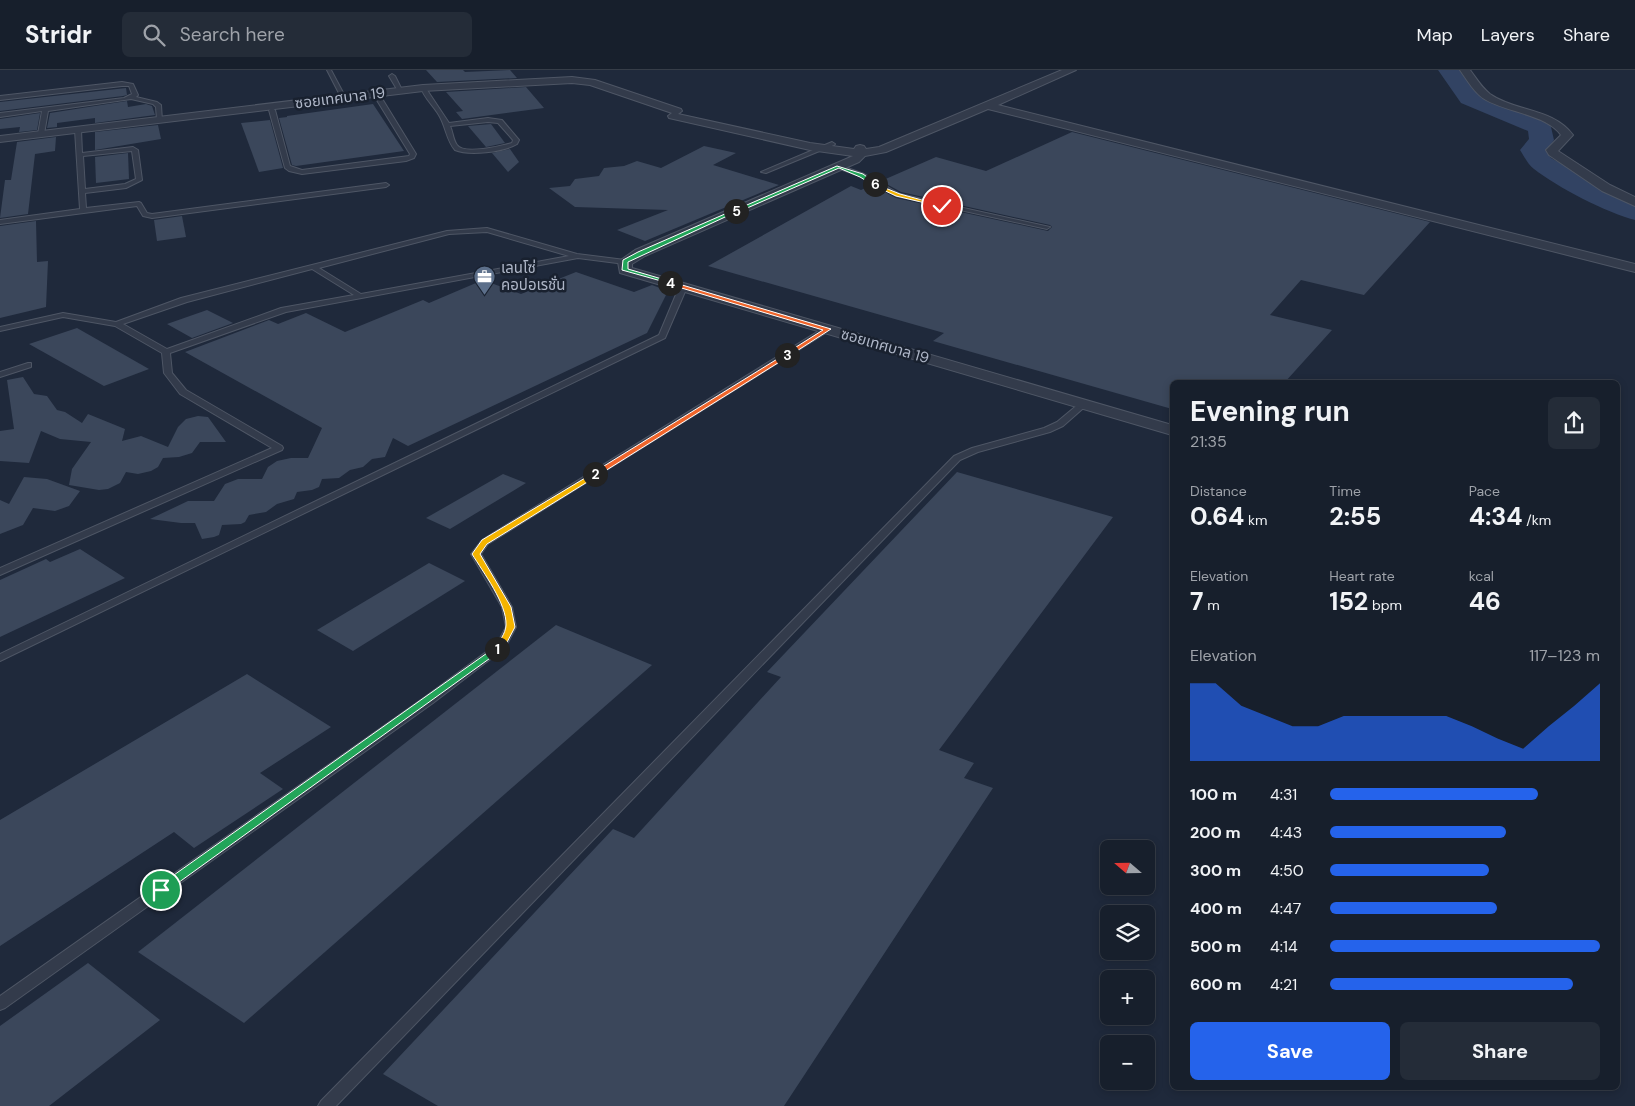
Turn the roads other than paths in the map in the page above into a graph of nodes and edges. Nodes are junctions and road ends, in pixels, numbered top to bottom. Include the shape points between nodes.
1 (329, 70) edge
2 (1052, 70) edge
3 (1071, 70) edge
4 (1465, 70) edge
5 (392, 76) dead end
6 (424, 89) junction
7 (401, 91) junction
8 (131, 97) junction
9 (378, 97) junction
10 (0, 98) edge
11 (345, 99) junction
12 (986, 106) junction
13 (45, 110) junction
14 (272, 110) junction
15 (0, 115) edge
16 (160, 120) junction
17 (448, 125) junction
18 (78, 132) junction
19 (41, 134) junction
20 (0, 141) edge
21 (828, 147) junction
22 (860, 150) junction
23 (79, 155) junction
24 (839, 167) junction
25 (764, 172) dead end
26 (386, 185) dead end
27 (82, 192) junction
28 (1635, 202) edge
29 (83, 210) junction
30 (0, 222) edge
31 (1047, 227) dead end
32 (578, 256) junction
33 (625, 262) junction
34 (314, 267) junction
35 (1635, 268) edge
36 (683, 287) junction
37 (360, 296) junction
38 (117, 324) junction
39 (828, 329) junction
40 (0, 330) edge
41 (166, 352) junction
42 (28, 365) dead end
43 (0, 375) edge
44 (1084, 404) junction
45 (1170, 429) edge
46 (0, 572) edge
47 (0, 658) edge
48 (0, 1004) edge
49 (326, 1106) edge

1 - 11 lane
2 - 22 street, ซอยเทศบาล 19
3 - 12 street, ซอยเทศบาล 19
4 - 28 street via 1491,99 1541,117 1563,129 1567,135 1552,150 1553,153 1606,188
5 - 7 lane
6 - 7 street, ซอยเทศบาล 19
6 - 9 street, ซอยเทศบาล 19
6 - 17 lane
6 - 21 street, ซอยเทศบาล 19 via 514,84 583,86 675,114
7 - 11 street, ซอยเทศบาล 19
8 - 10 lane via 134,95 132,85 122,84
8 - 13 lane
8 - 16 lane via 159,106
9 - 11 street, ซอยเทศบาล 19
9 - 14 lane via 412,157 302,172 291,170 287,167
11 - 14 street, ซอยเทศบาล 19
11 - 16 street, ซอยเทศบาล 19
12 - 22 street, ซอยเทศบาล 19 via 882,150
12 - 35 street
13 - 15 lane
13 - 19 lane
14 - 18 street, ซอยเทศบาล 19
16 - 18 street, ซอยเทศบาล 19
17 - 17 lane via 500,121 516,140 507,147 459,151 455,148
18 - 19 street, ซอยเทศบาล 19
18 - 20 street, ซอยเทศบาล 19
18 - 23 lane
19 - 20 street, ซอยเทศบาล 19
21 - 22 street, ซอยเทศบาล 19
21 - 25 lane
22 - 24 street, ซอยเทศบาล 19 via 855,160
23 - 27 lane
23 - 27 lane via 133,149 136,151 139,180 126,186
24 - 31 lane via 898,195
24 - 33 street, ซอยเทศบาล 19
26 - 29 lane via 152,216 145,215 139,204
27 - 29 lane
29 - 30 lane
32 - 33 lane
32 - 34 lane via 488,230 468,230
32 - 37 lane
33 - 36 street, ซอยเทศบาล 19 via 625,270
34 - 37 lane
34 - 38 lane via 184,300
36 - 39 street, ซอยเทศบาล 19
36 - 47 lane via 662,336
37 - 41 lane via 284,310
38 - 40 lane via 63,315
38 - 41 lane
39 - 44 street, ซอยเทศบาล 19
39 - 48 lane via 484,542 476,554 507,607 511,627 501,646
41 - 46 lane via 168,373 183,392 279,448
42 - 43 lane
44 - 45 street, ซอยเทศบาล 19
44 - 49 lane via 1060,424 1047,430 957,458

